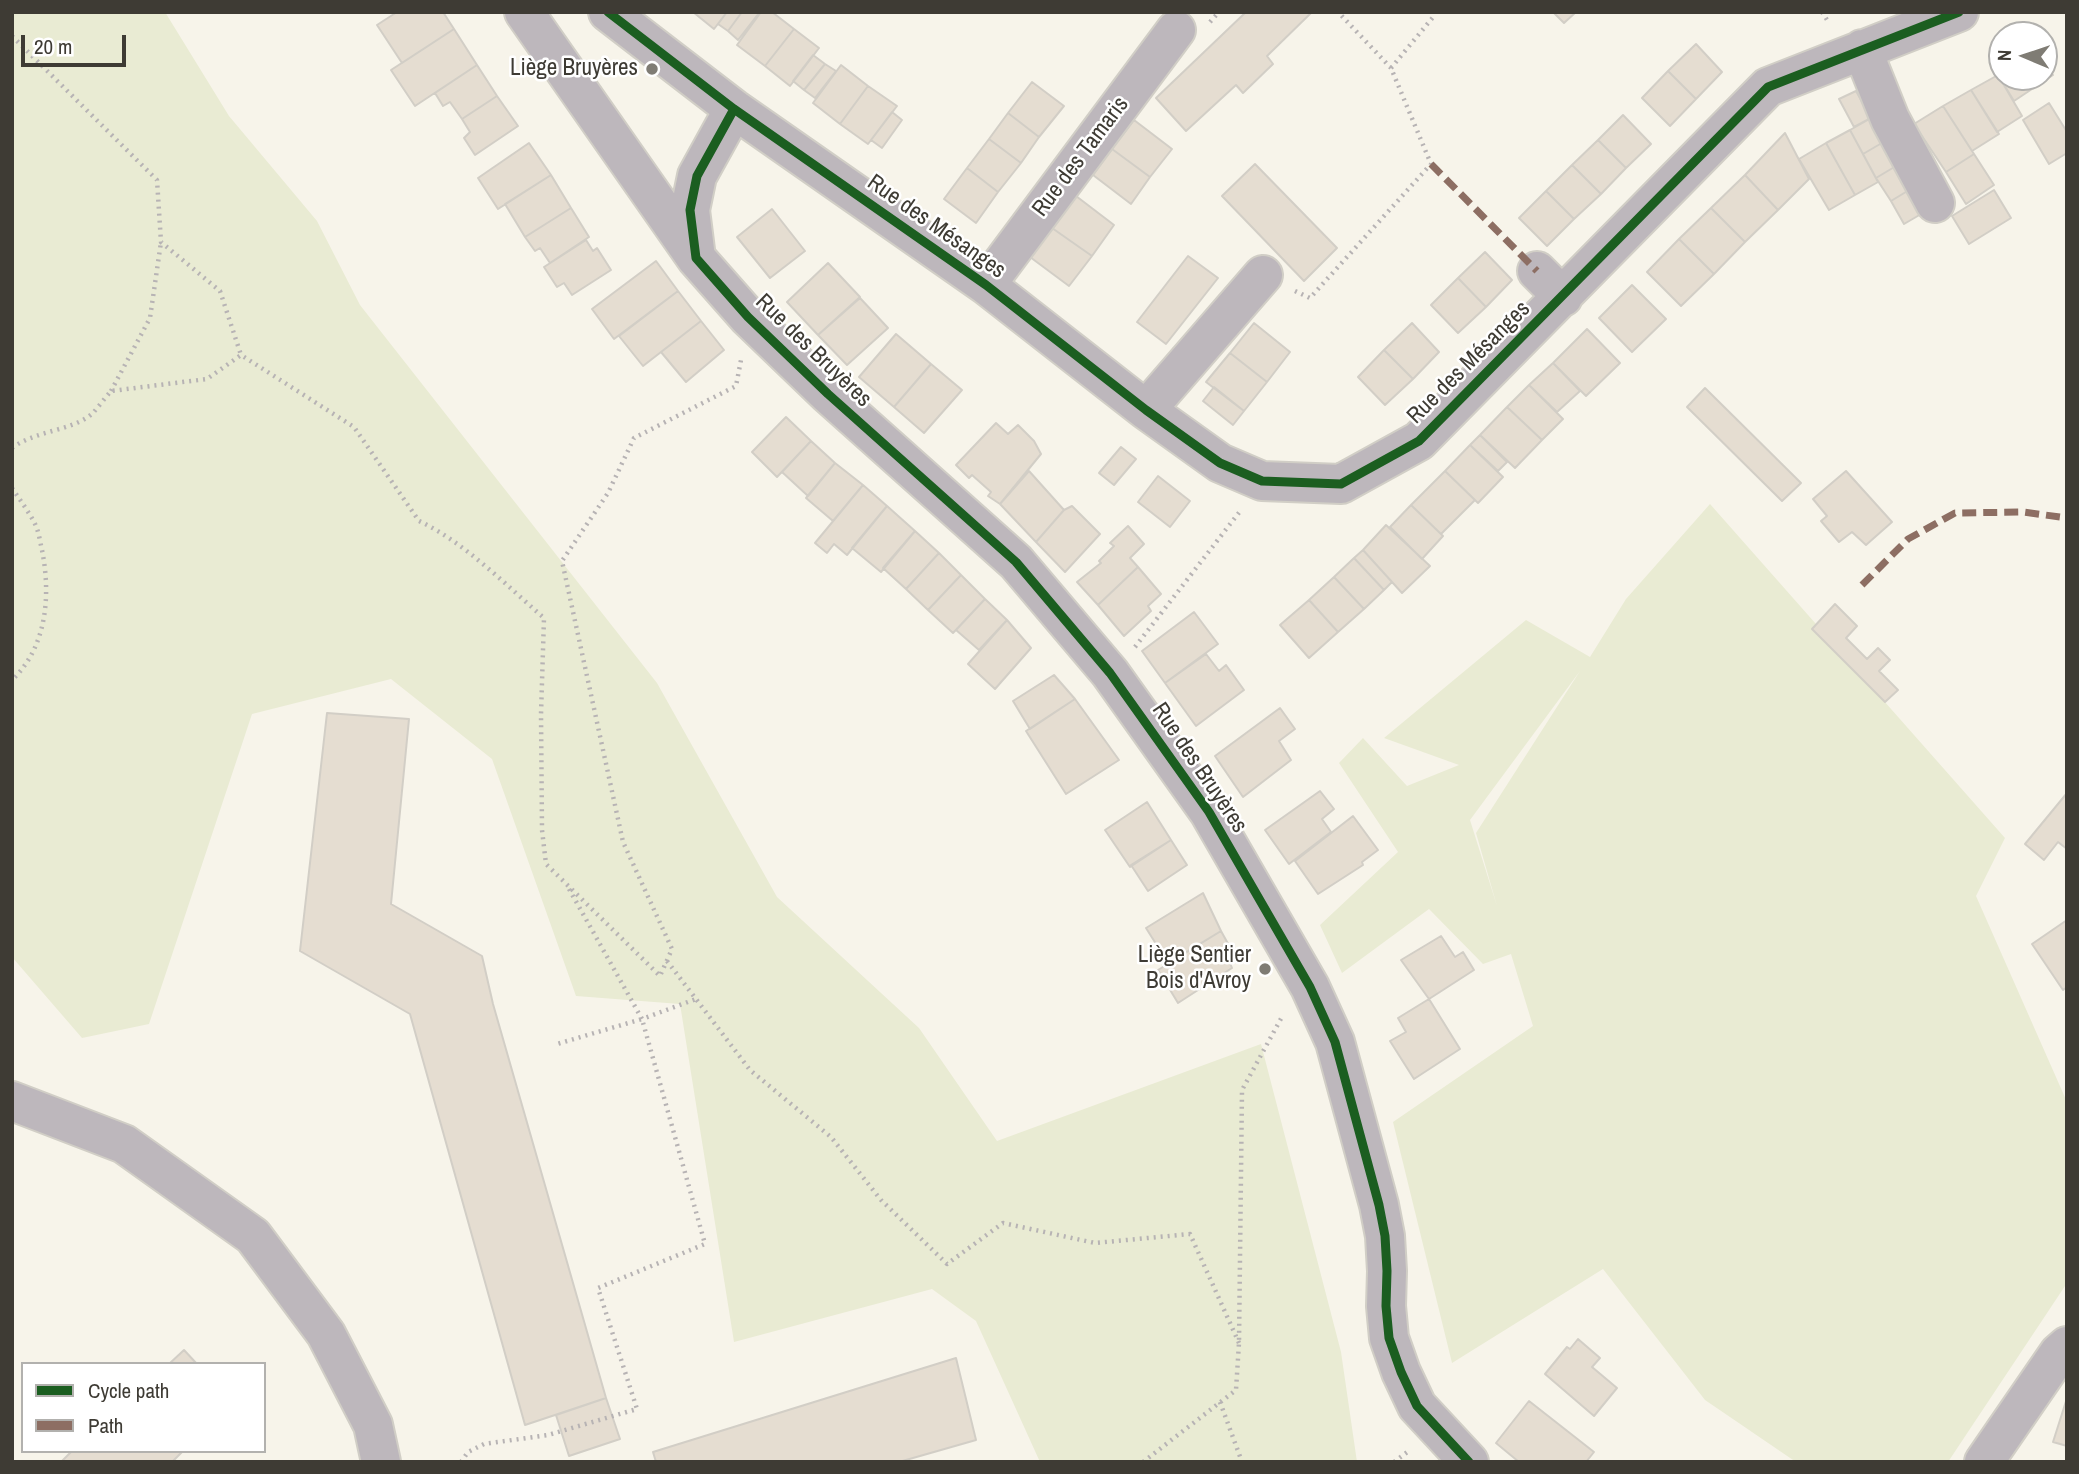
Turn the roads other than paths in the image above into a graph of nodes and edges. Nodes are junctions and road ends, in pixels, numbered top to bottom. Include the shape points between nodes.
1 (524, 12) edge
2 (608, 12) edge
3 (1958, 12) edge
4 (1176, 30) dead end
5 (1862, 49) junction
6 (734, 109) junction
7 (1935, 203) dead end
8 (696, 258) junction
9 (1263, 275) road end
10 (986, 285) junction
11 (1146, 410) junction
12 (12, 1101) edge
13 (2063, 1349) edge
14 (381, 1462) edge
15 (1469, 1462) edge
16 (1984, 1462) edge

1 - 8 street, Rue des Bruyères
2 - 6 street
3 - 5 street, Rue des Mésanges
4 - 10 street, Rue des Tamaris
5 - 7 street via 1891,119
5 - 11 street, Rue des Mésanges via 1768,87 1550,284 1419,440 1341,484 1262,481 1220,463
6 - 8 street via 697,176 690,210
6 - 10 street, Rue des Mésanges
8 - 15 street, Rue des Bruyères via 748,317 828,394 1016,562 1111,673 1209,812 1310,987 1335,1042 1385,1236 1389,1338 1417,1406
9 - 11 street
10 - 11 street, Rue des Mésanges
12 - 14 street via 124,1144 253,1236 326,1334 373,1425
13 - 16 street

